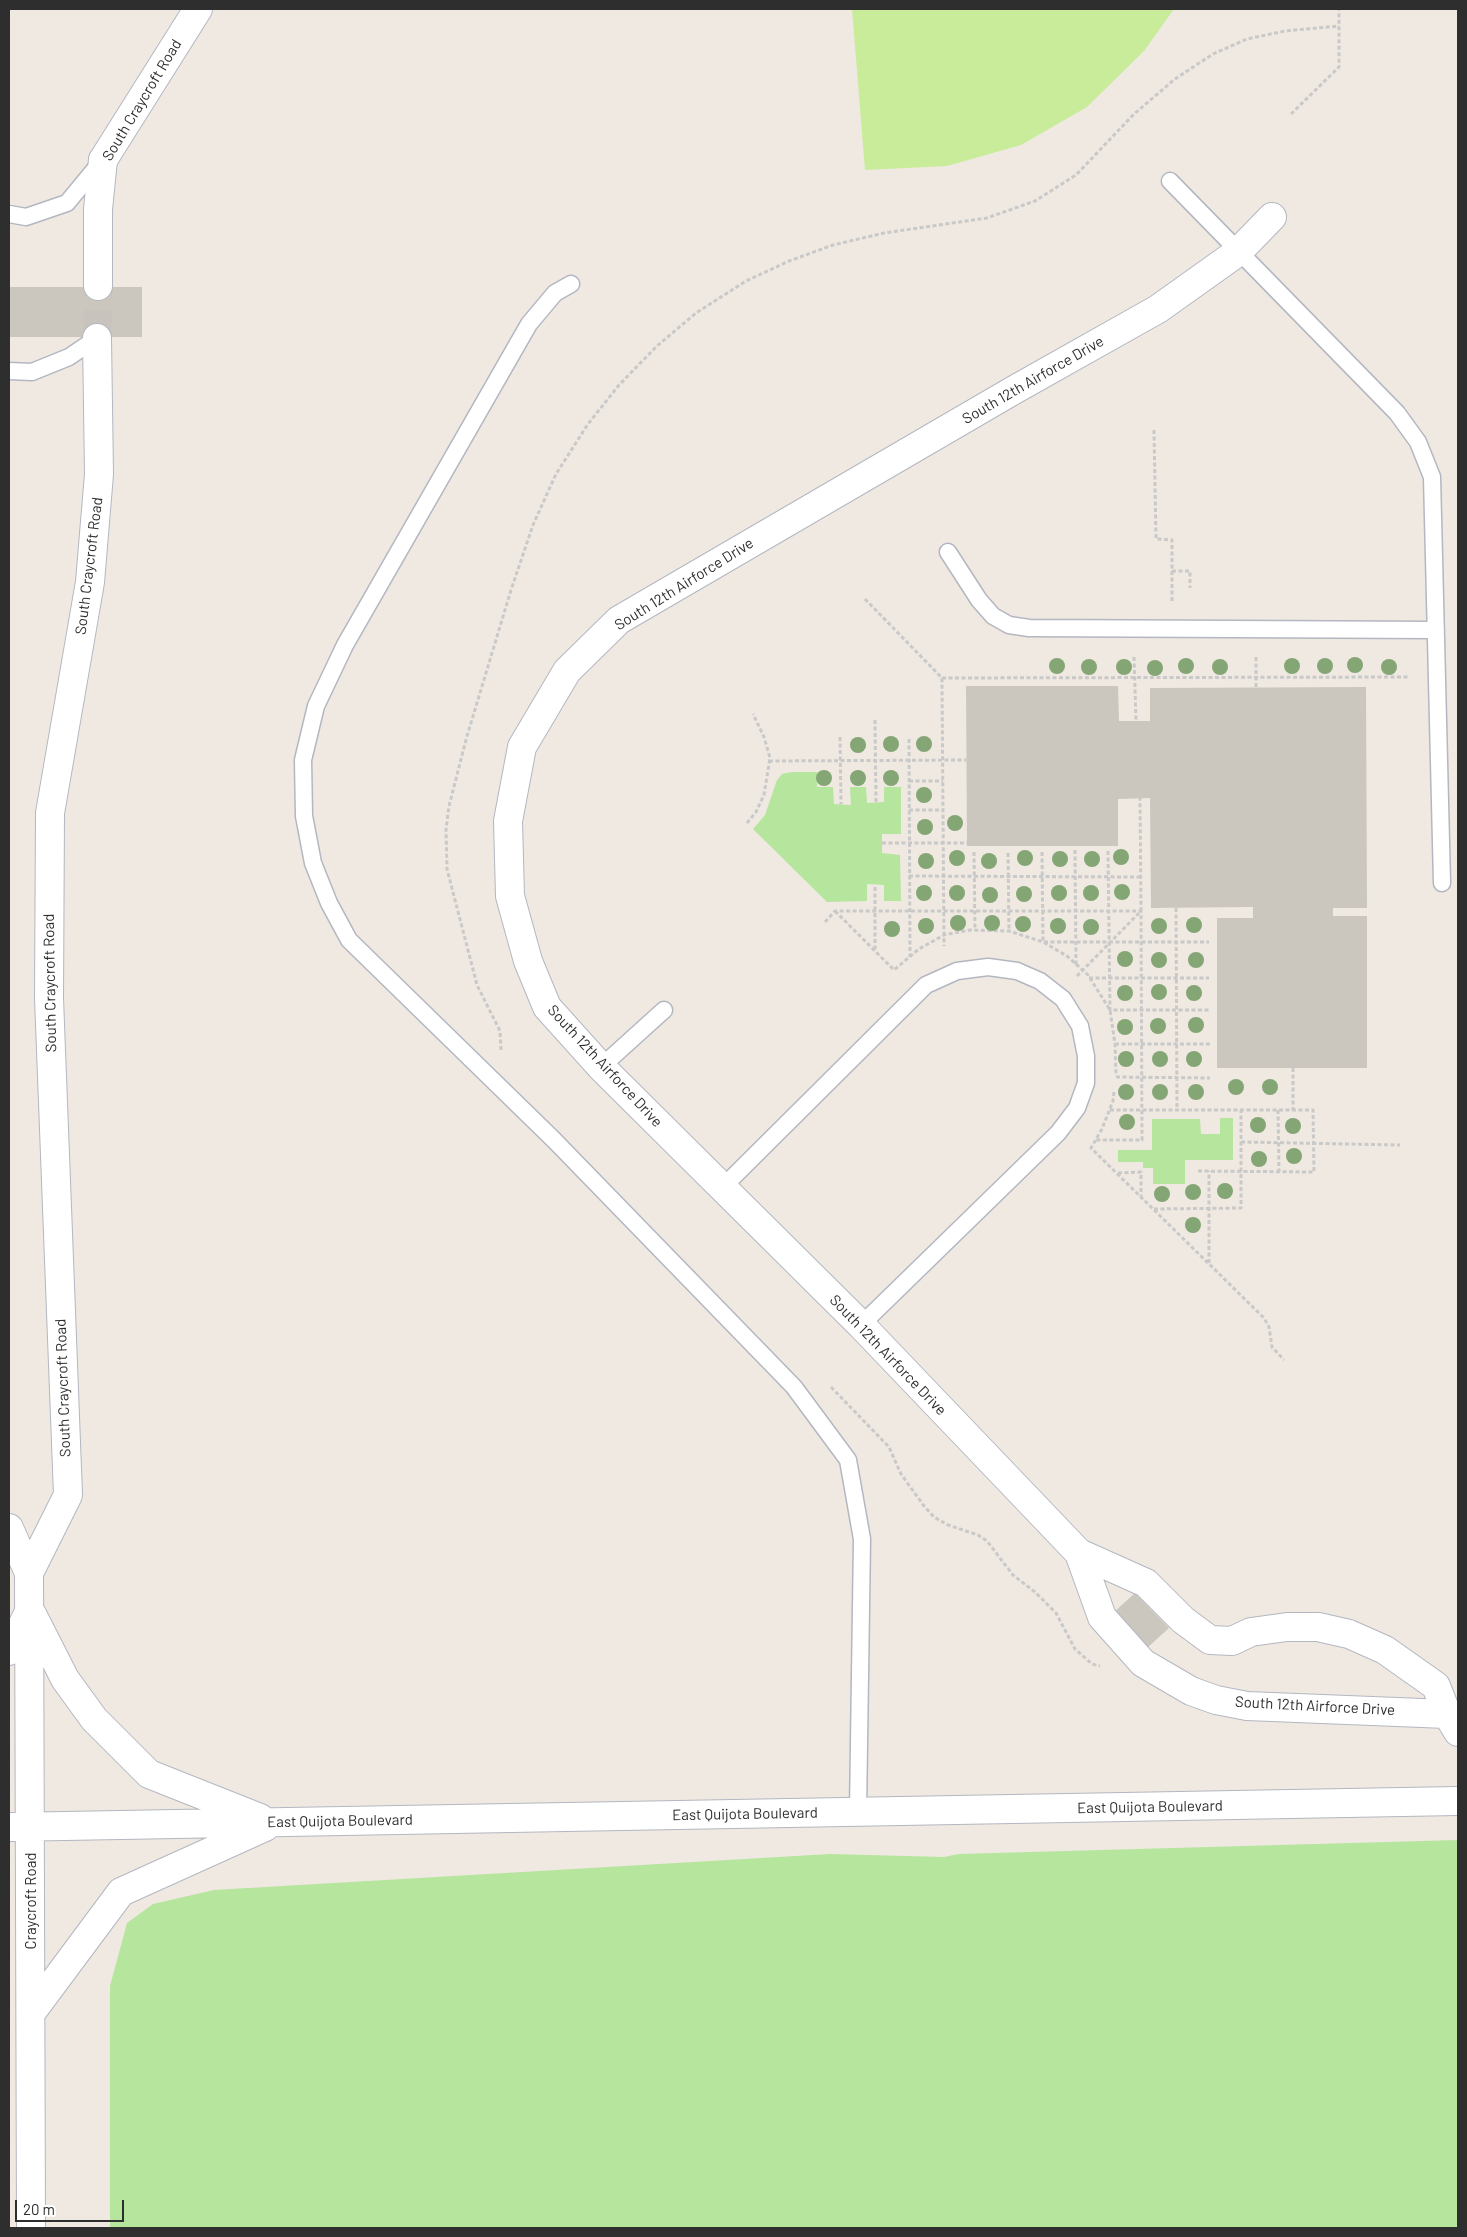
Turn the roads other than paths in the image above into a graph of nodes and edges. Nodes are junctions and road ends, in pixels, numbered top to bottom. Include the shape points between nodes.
1 (198, 9) edge
2 (103, 160) junction
3 (1170, 182) dead end
4 (9, 214) edge
5 (1272, 217) dead end
6 (1238, 252) junction
7 (571, 284) dead end
8 (98, 286) tunnel mouth
9 (97, 338) joint
10 (9, 371) edge
11 (948, 552) dead end
12 (1436, 630) junction
13 (1442, 882) dead end
14 (664, 1010) dead end
15 (601, 1067) junction
16 (722, 1188) junction
17 (861, 1325) junction
18 (9, 1528) edge
19 (1079, 1553) junction
20 (29, 1573) junction
21 (30, 1611) junction
22 (9, 1651) edge
23 (1452, 1723) edge
24 (1458, 1801) edge
25 (858, 1812) junction
26 (273, 1823) junction
27 (20, 1827) edge
28 (31, 2013) junction
29 (32, 2228) edge

1 - 2 street, South Craycroft Road
2 - 4 lane via 67,203 26,217
2 - 8 street, South Craycroft Road via 98,209
3 - 6 lane
5 - 6 street, South 12th Airforce Drive
6 - 12 lane via 1397,413 1418,442 1432,478
6 - 15 street, South 12th Airforce Drive via 1158,309 619,620 567,671 522,748 508,821 510,896 528,961 547,1007
7 - 25 lane via 555,294 529,324 345,645 316,706 303,760 306,825 314,863 329,903 350,940 554,1140 794,1387 848,1460 862,1539
9 - 10 lane via 69,357 32,372
9 - 20 street, South Craycroft Road via 99,474 90,582 50,814 49,998 68,1494
11 - 12 lane via 992,616 1009,625 1029,628
12 - 13 lane
14 - 15 lane
15 - 16 street, South 12th Airforce Drive
16 - 17 street, South 12th Airforce Drive
16 - 17 lane via 926,985 957,971 988,967 1017,971 1040,981 1063,999 1080,1026 1086,1056 1086,1083 1077,1108 1058,1133
17 - 19 street, South 12th Airforce Drive
18 - 20 street
19 - 23 street, South 12th Airforce Drive via 1146,1583 1210,1640 1232,1641 1251,1632 1318,1626 1349,1634 1385,1650 1436,1686
19 - 23 street, South 12th Airforce Drive via 1102,1618 1143,1663 1191,1691 1247,1706
20 - 21 street, Craycroft Road
21 - 22 street
21 - 26 street via 65,1679 94,1719 149,1774
21 - 27 street, Craycroft Road
24 - 25 street, East Quijota Boulevard
25 - 26 street, East Quijota Boulevard
26 - 27 street, East Quijota Boulevard
26 - 28 street via 121,1892
27 - 28 street, Craycroft Road
28 - 29 street, Craycroft Road

